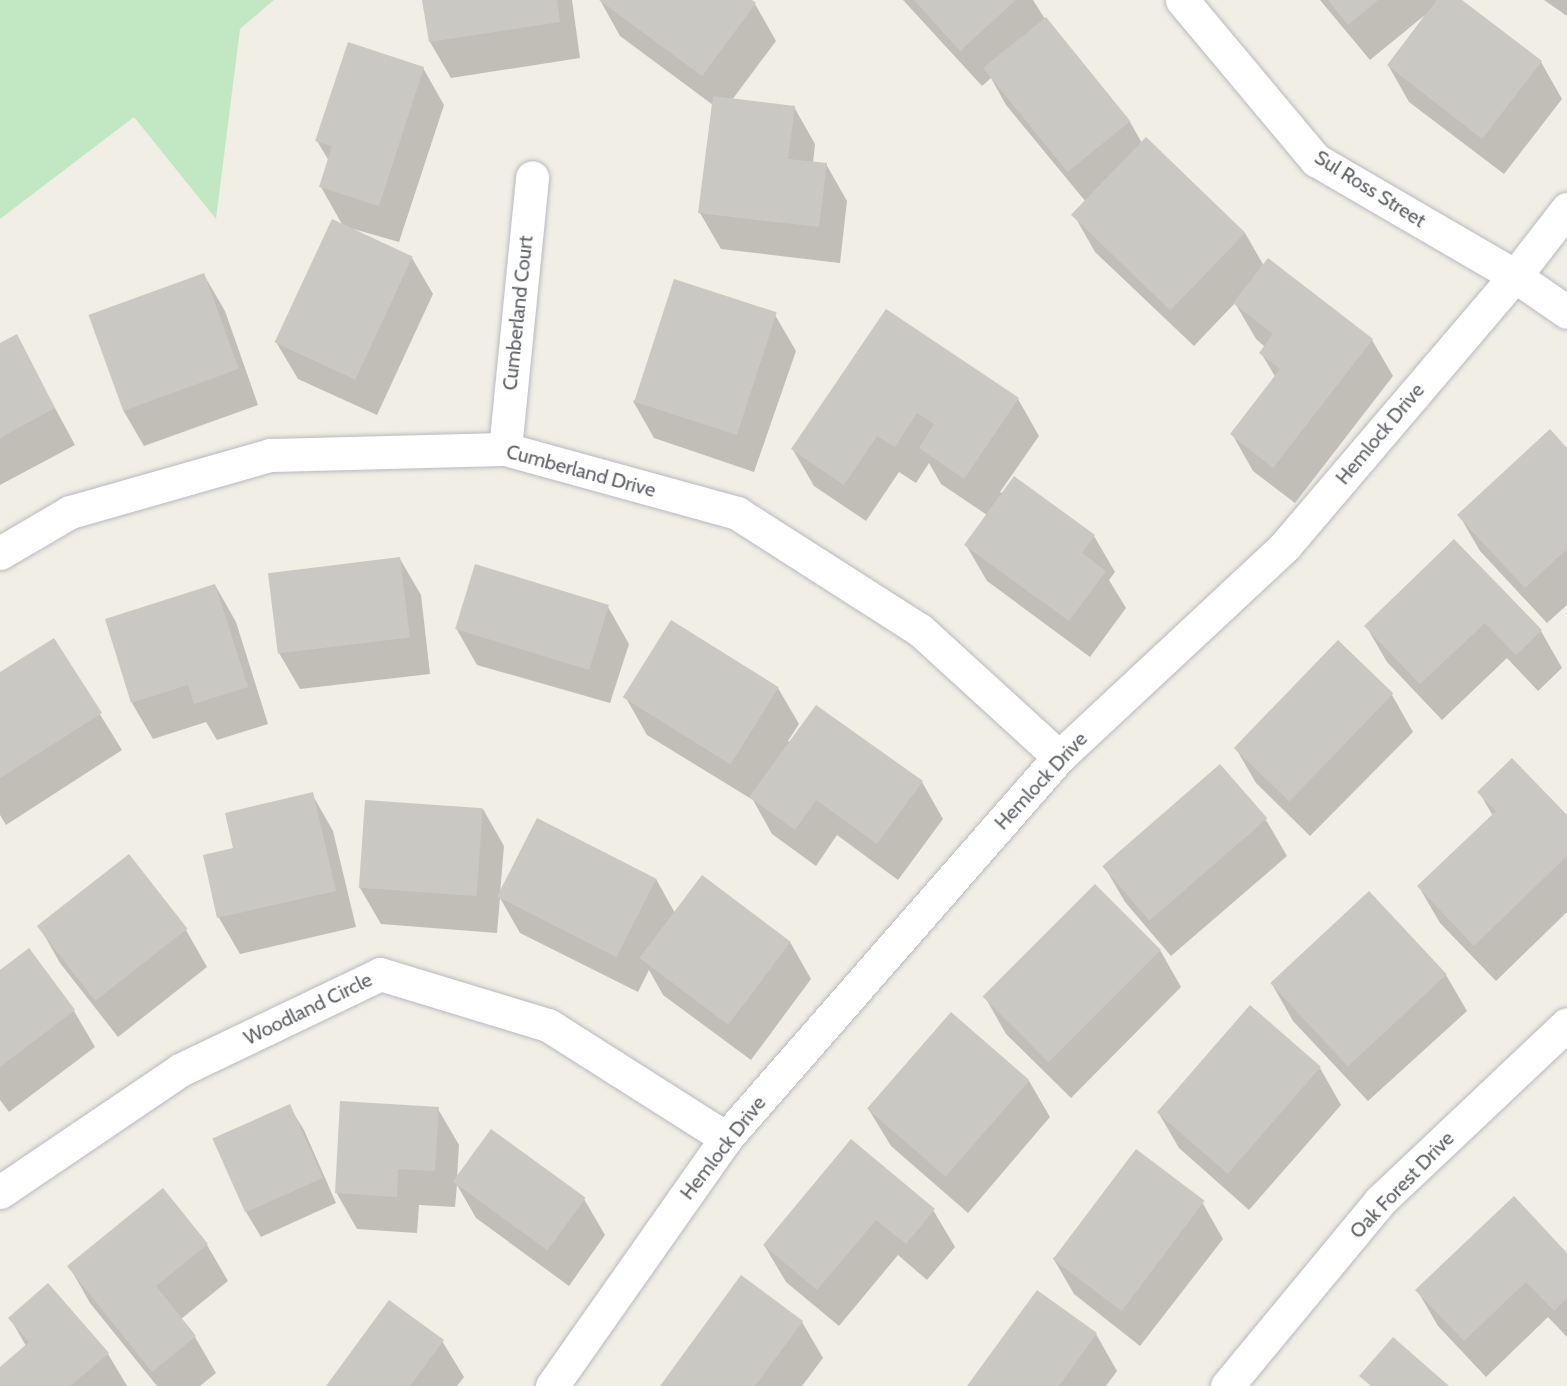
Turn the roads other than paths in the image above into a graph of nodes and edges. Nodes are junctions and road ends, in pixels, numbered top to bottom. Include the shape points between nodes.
1 (1182, 0) edge
2 (532, 177) dead end
3 (1567, 209) edge
4 (1515, 276) junction
5 (1567, 312) edge
6 (505, 449) junction
7 (0, 553) edge
8 (1059, 757) junction
9 (1567, 1024) edge
10 (726, 1138) junction
11 (0, 1192) edge
12 (552, 1386) edge
13 (1227, 1386) edge

1 - 4 street, Sul Ross Street via 1316,160
2 - 6 street, Cumberland Court
3 - 4 street, Hemlock Drive
4 - 5 street, Sul Ross Street
4 - 8 street, Hemlock Drive via 1284,546
6 - 7 street, Cumberland Drive via 270,454 70,513
6 - 8 street, Cumberland Drive via 737,513 920,630
8 - 10 street, Hemlock Drive
9 - 13 street, Oak Forest Drive via 1380,1201
10 - 11 street, Woodland Circle via 548,1025 380,974 180,1070
10 - 12 street, Hemlock Drive

